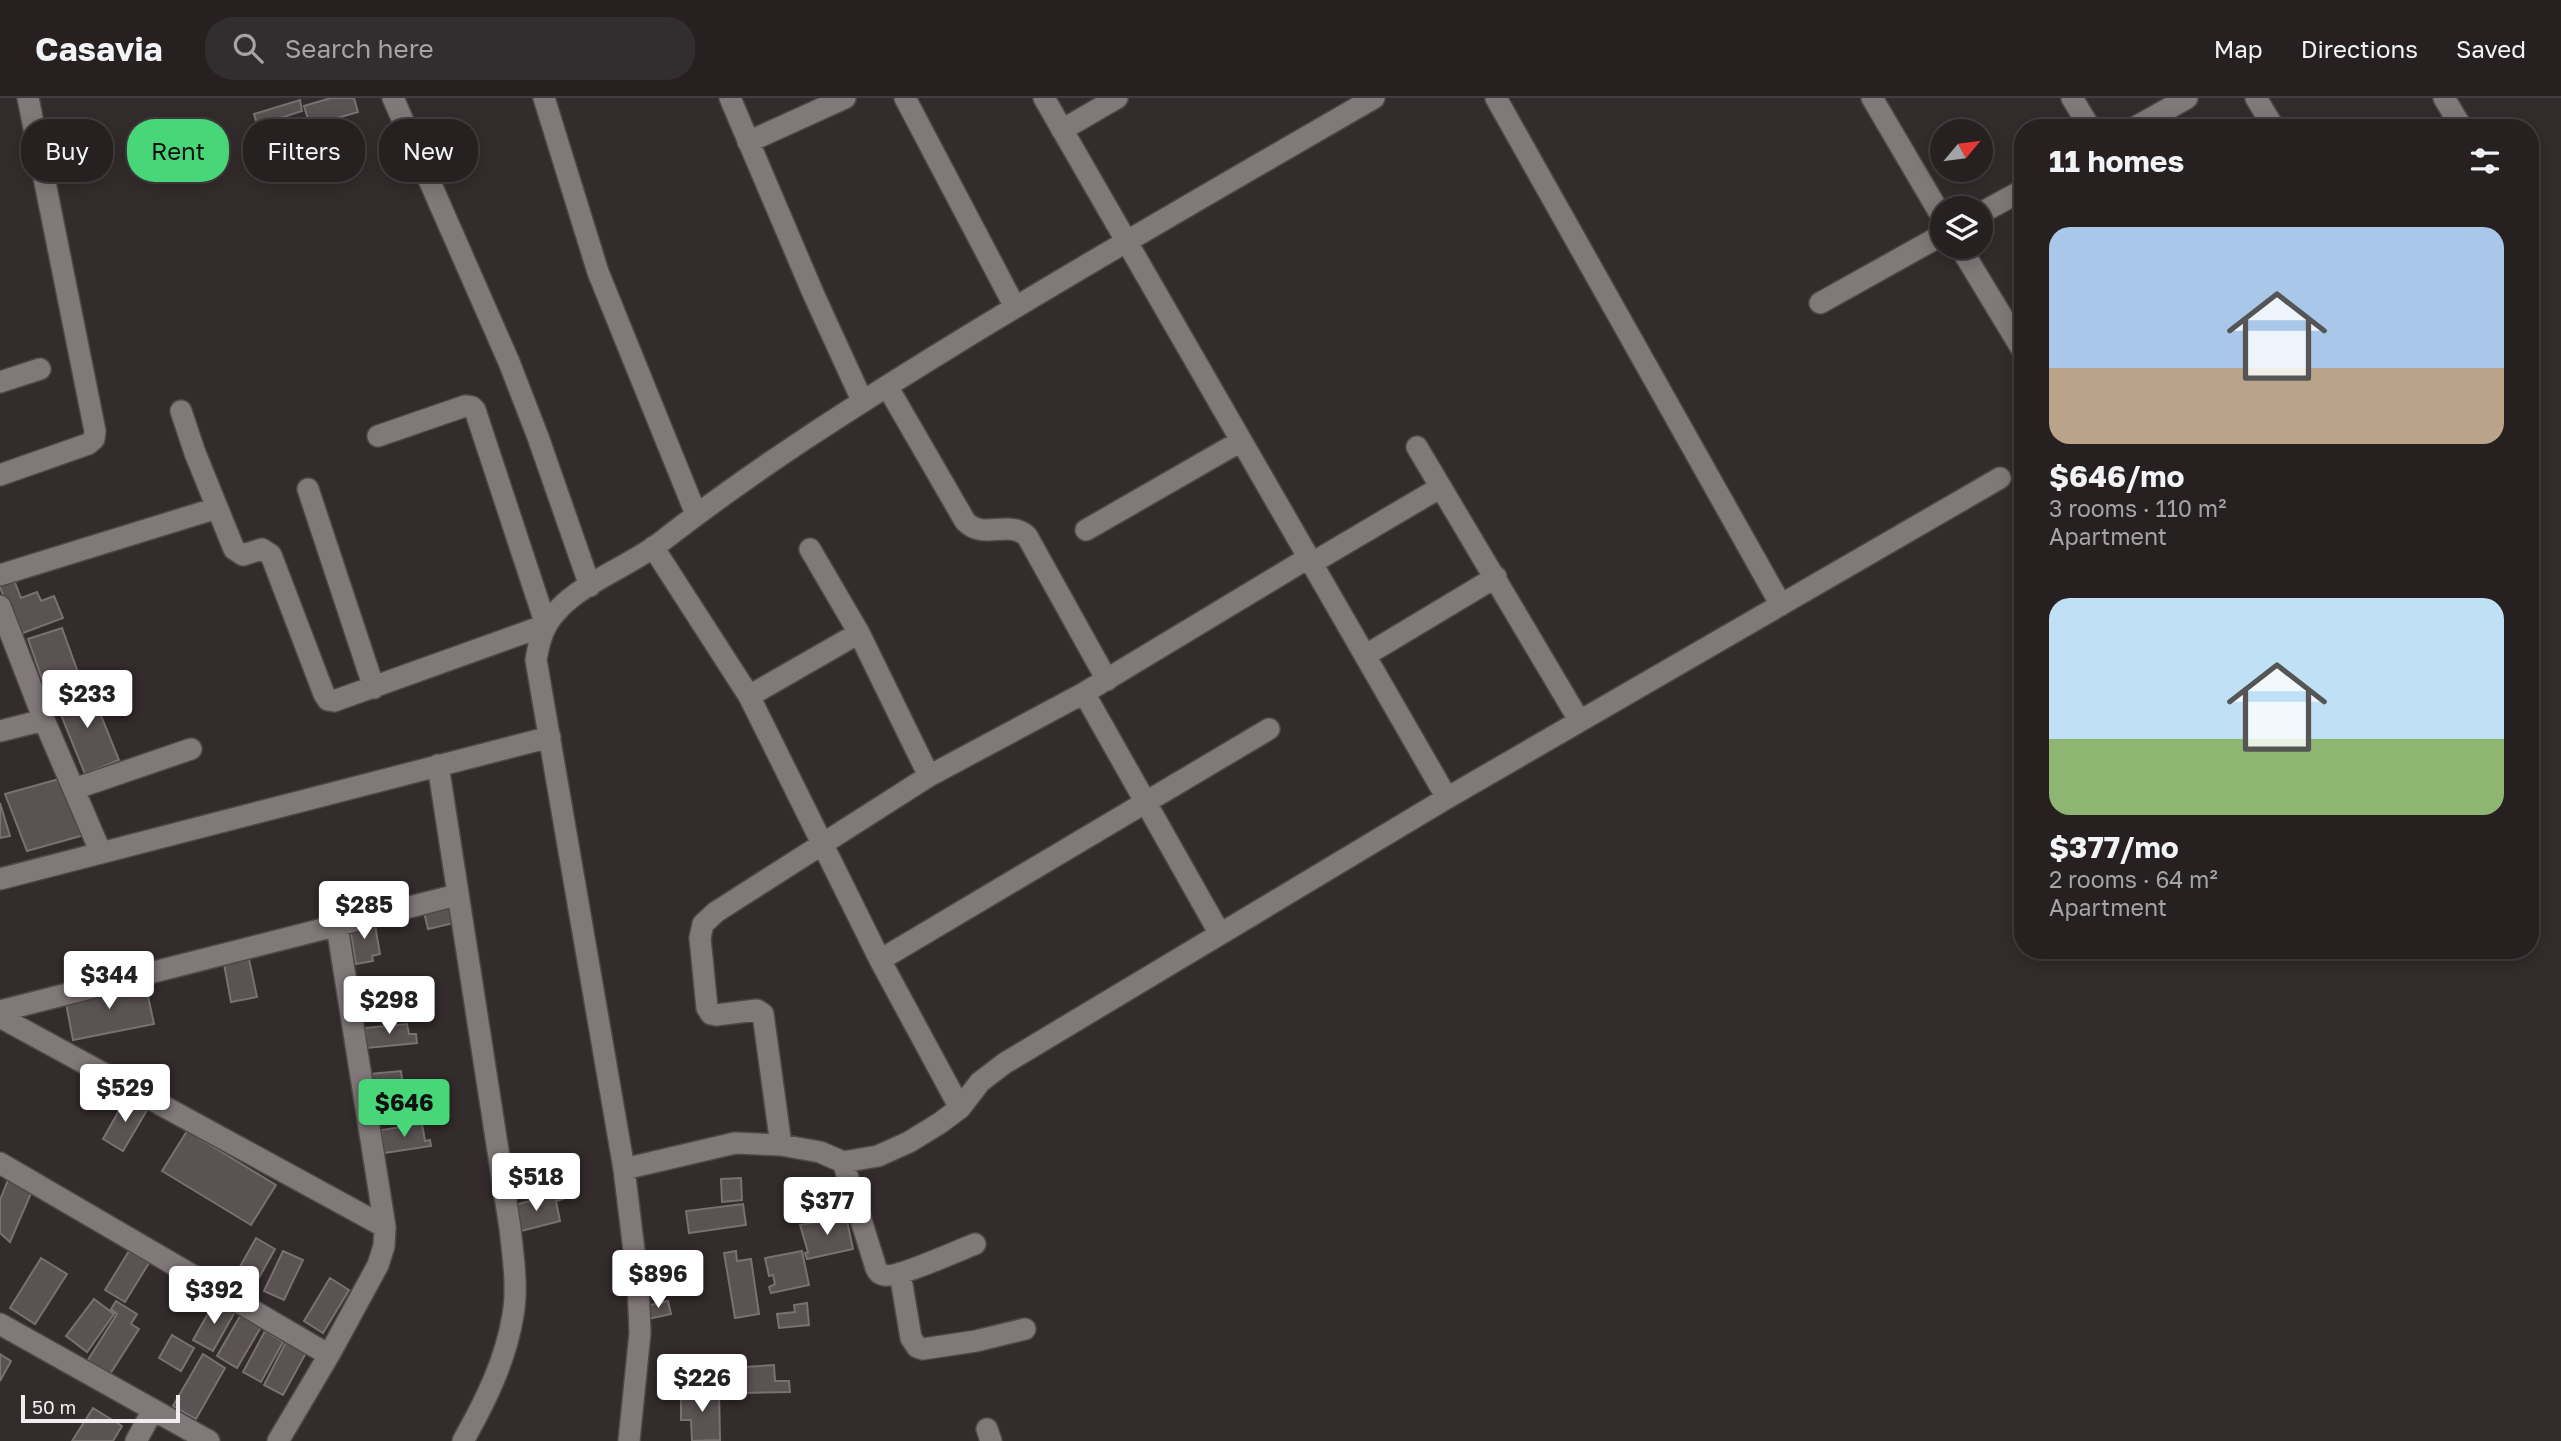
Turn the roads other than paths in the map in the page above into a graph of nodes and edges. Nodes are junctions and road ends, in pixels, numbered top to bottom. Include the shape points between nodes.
1 (28, 98) edge
2 (393, 98) edge
3 (544, 98) edge
4 (730, 98) edge
5 (845, 98) edge
6 (905, 98) edge
7 (1044, 98) edge
8 (1116, 98) edge
9 (1374, 98) edge
10 (1496, 98) edge
11 (1872, 98) edge
12 (2072, 98) edge
13 (2187, 98) edge
14 (2256, 98) edge
15 (2444, 98) edge
16 (2085, 119) edge
17 (2150, 119) edge
18 (2269, 119) edge
19 (2457, 119) edge
20 (1062, 130) junction
21 (748, 142) junction
22 (2014, 195) edge
23 (1930, 197) edge
24 (1993, 206) edge
25 (1125, 242) junction
26 (1930, 242) edge
27 (1967, 259) edge
28 (1820, 303) dead end
29 (1015, 307) junction
30 (2014, 336) edge
31 (40, 369) dead end
32 (0, 382) edge
33 (887, 386) junction
34 (861, 398) dead end
35 (181, 411) dead end
36 (378, 436) dead end
37 (1241, 441) junction
38 (1417, 447) dead end
39 (0, 475) edge
40 (2000, 478) dead end
41 (1441, 487) junction
42 (308, 489) dead end
43 (217, 508) junction
44 (696, 514) junction
45 (1086, 530) dead end
46 (653, 547) junction
47 (810, 549) dead end
48 (1310, 561) junction
49 (0, 575) edge
50 (1496, 577) junction
51 (590, 586) junction
52 (1781, 605) junction
53 (0, 606) edge
54 (546, 625) junction
55 (859, 633) junction
56 (1366, 655) junction
57 (1107, 680) junction
58 (374, 688) junction
59 (1084, 693) junction
60 (749, 696) junction
61 (44, 720) junction
62 (1579, 720) junction
63 (1269, 729) dead end
64 (0, 732) edge
65 (550, 737) junction
66 (191, 749) dead end
67 (438, 765) junction
68 (929, 776) junction
69 (74, 789) junction
70 (1447, 798) junction
71 (1146, 802) junction
72 (822, 844) junction
73 (101, 853) junction
74 (0, 879) edge
75 (457, 895) junction
76 (337, 926) junction
77 (1220, 934) junction
78 (880, 960) junction
79 (0, 1011) edge
80 (0, 1017) edge
81 (960, 1108) junction
82 (780, 1144) junction
83 (843, 1162) junction
84 (0, 1163) edge
85 (624, 1169) junction
86 (385, 1227) junction
87 (975, 1244) dead end
88 (900, 1273) junction
89 (0, 1324) edge
90 (1025, 1329) dead end
91 (330, 1355) junction
92 (153, 1410) junction
93 (136, 1441) edge
94 (209, 1441) edge
95 (278, 1441) edge
96 (463, 1441) edge
97 (629, 1441) edge

1 - 39 street via 95,431 88,444
2 - 51 street via 509,362
3 - 44 street via 598,272
4 - 21 street
5 - 21 street
6 - 29 street
7 - 20 street
8 - 20 street
9 - 25 street
10 - 52 street
11 - 23 street
12 - 16 street
13 - 17 street
14 - 18 street
15 - 19 street
20 - 25 street
21 - 34 street
22 - 24 street
25 - 29 street
25 - 37 street
26 - 28 street
27 - 30 street
29 - 33 street
31 - 32 street
33 - 44 street
33 - 57 street via 972,529 1020,530 1027,536
35 - 43 street
36 - 54 street via 465,406 475,410
37 - 45 street
37 - 48 street
38 - 41 street
40 - 52 street
41 - 48 street
41 - 50 street
42 - 58 street
43 - 49 street
43 - 58 street via 238,554 262,549 271,555 328,700
44 - 46 street
46 - 51 street
46 - 60 street
47 - 55 street
48 - 56 street
48 - 57 street
50 - 56 street
50 - 62 street
51 - 54 street
52 - 62 street
53 - 61 street
54 - 58 street
54 - 65 street via 536,660
55 - 60 street
55 - 68 street
56 - 70 street
57 - 59 street
59 - 68 street
59 - 71 street
60 - 72 street
61 - 64 street
61 - 69 street
62 - 70 street
63 - 71 street
65 - 67 street
65 - 85 street
66 - 69 street
67 - 73 street
67 - 75 street
68 - 72 street
69 - 73 street
70 - 77 street
71 - 77 street
71 - 78 street
72 - 78 street
72 - 82 street via 716,912 703,924 700,938 711,1014 757,1010 763,1014
73 - 74 street
75 - 76 street
75 - 96 street via 514,1270 513,1313 503,1359
76 - 79 street
76 - 86 street
77 - 81 street via 1005,1063 980,1082
78 - 81 street
80 - 86 street
81 - 83 street via 909,1142 878,1156
82 - 83 street
82 - 85 street via 735,1143
83 - 88 street via 876,1268 886,1276
84 - 91 street
85 - 97 street via 640,1333
86 - 91 street via 378,1265
87 - 88 street
88 - 90 street via 911,1338 917,1347 976,1341
89 - 92 street
91 - 95 street
92 - 93 street
92 - 94 street

